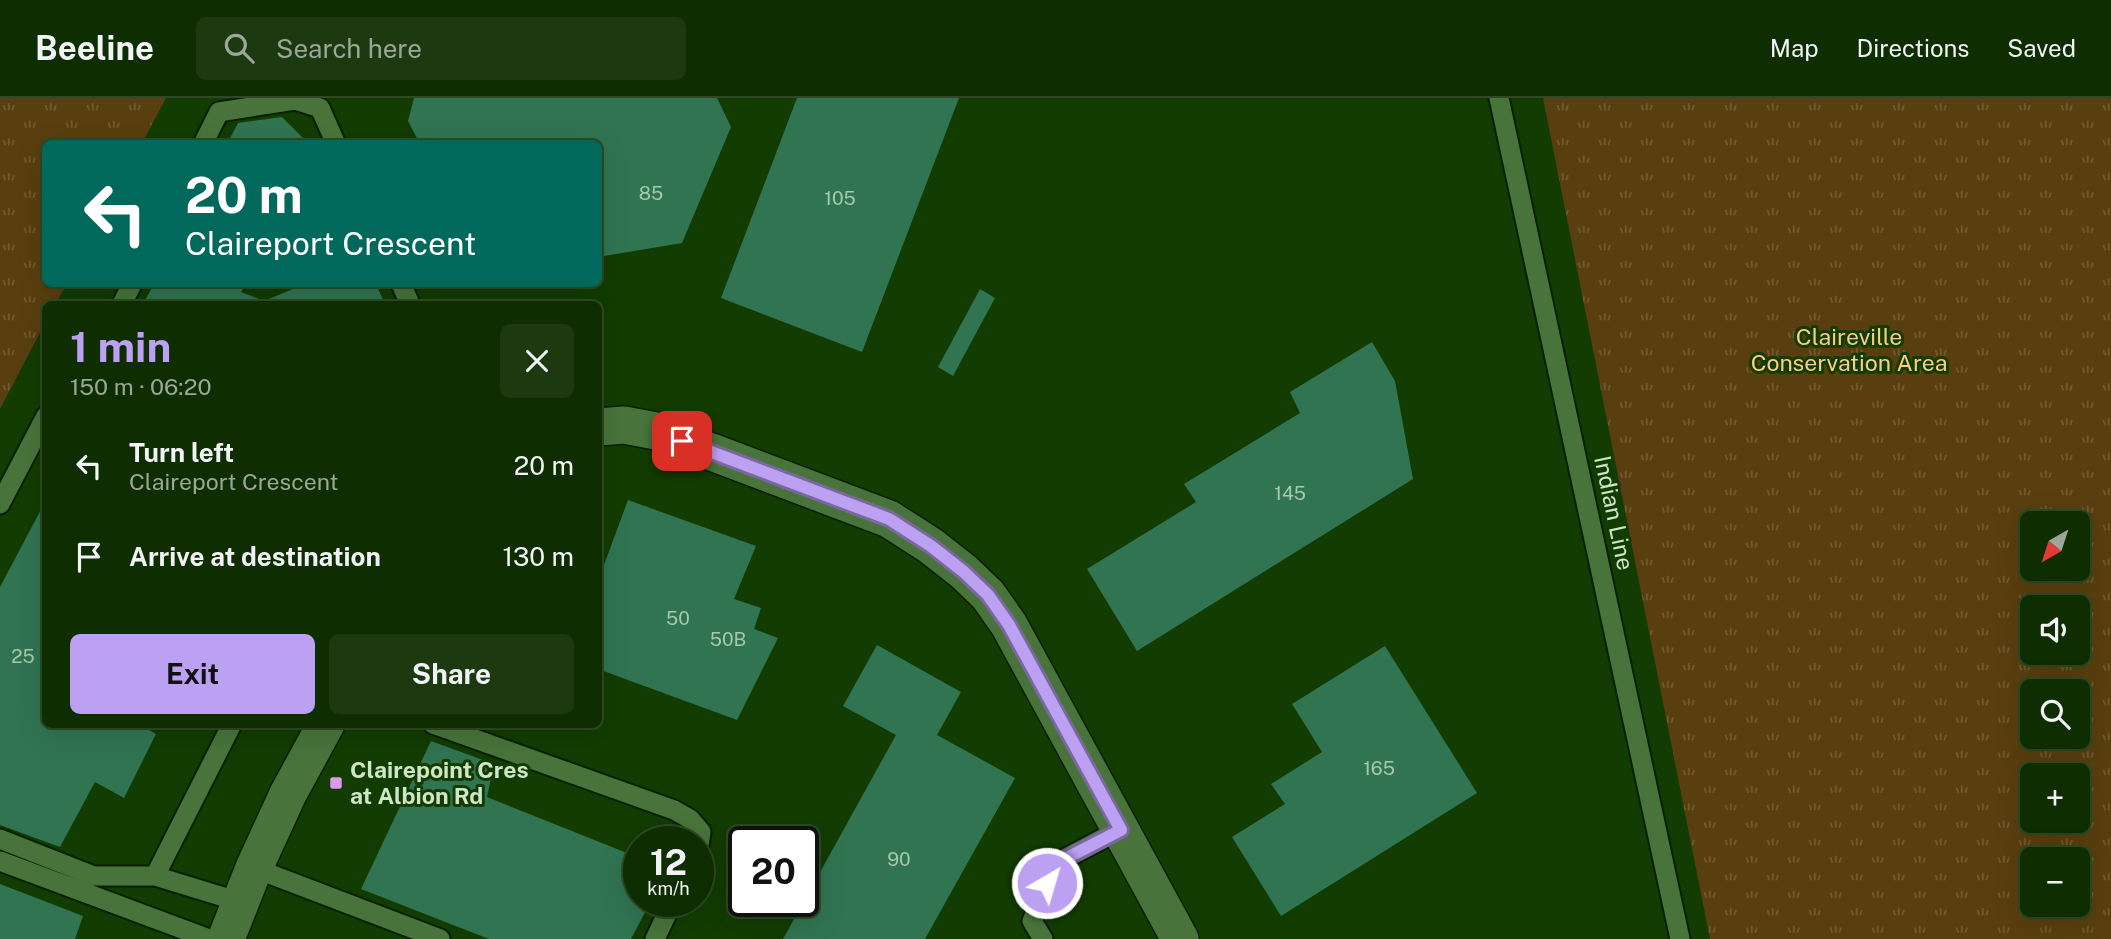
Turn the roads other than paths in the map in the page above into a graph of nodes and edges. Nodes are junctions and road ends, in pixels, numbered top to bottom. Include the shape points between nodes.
1 (1499, 98) edge
2 (205, 140) edge
3 (334, 140) edge
4 (42, 424) edge
5 (602, 427) edge
6 (0, 504) edge
7 (230, 728) edge
8 (324, 728) edge
9 (444, 728) edge
10 (696, 826) edge
11 (1121, 830) junction
12 (0, 839) edge
13 (0, 861) edge
14 (254, 868) junction
15 (155, 876) junction
16 (240, 902) junction
17 (665, 917) edge
18 (209, 939) edge
19 (226, 939) edge
20 (440, 939) edge
21 (655, 939) edge
22 (1043, 939) edge
23 (1180, 939) edge
24 (1681, 939) edge

1 - 24 lane, Indian Line
2 - 3 lane via 219,112 295,100 320,108
4 - 6 lane
5 - 11 street via 656,431 889,519 931,546 988,595 1009,625
7 - 15 lane
8 - 14 street
9 - 10 lane via 674,810
11 - 22 lane via 1055,864 1032,921
11 - 23 street
12 - 15 lane via 94,876
13 - 18 lane
14 - 16 street
14 - 20 lane
15 - 16 lane
16 - 19 street
17 - 21 lane

